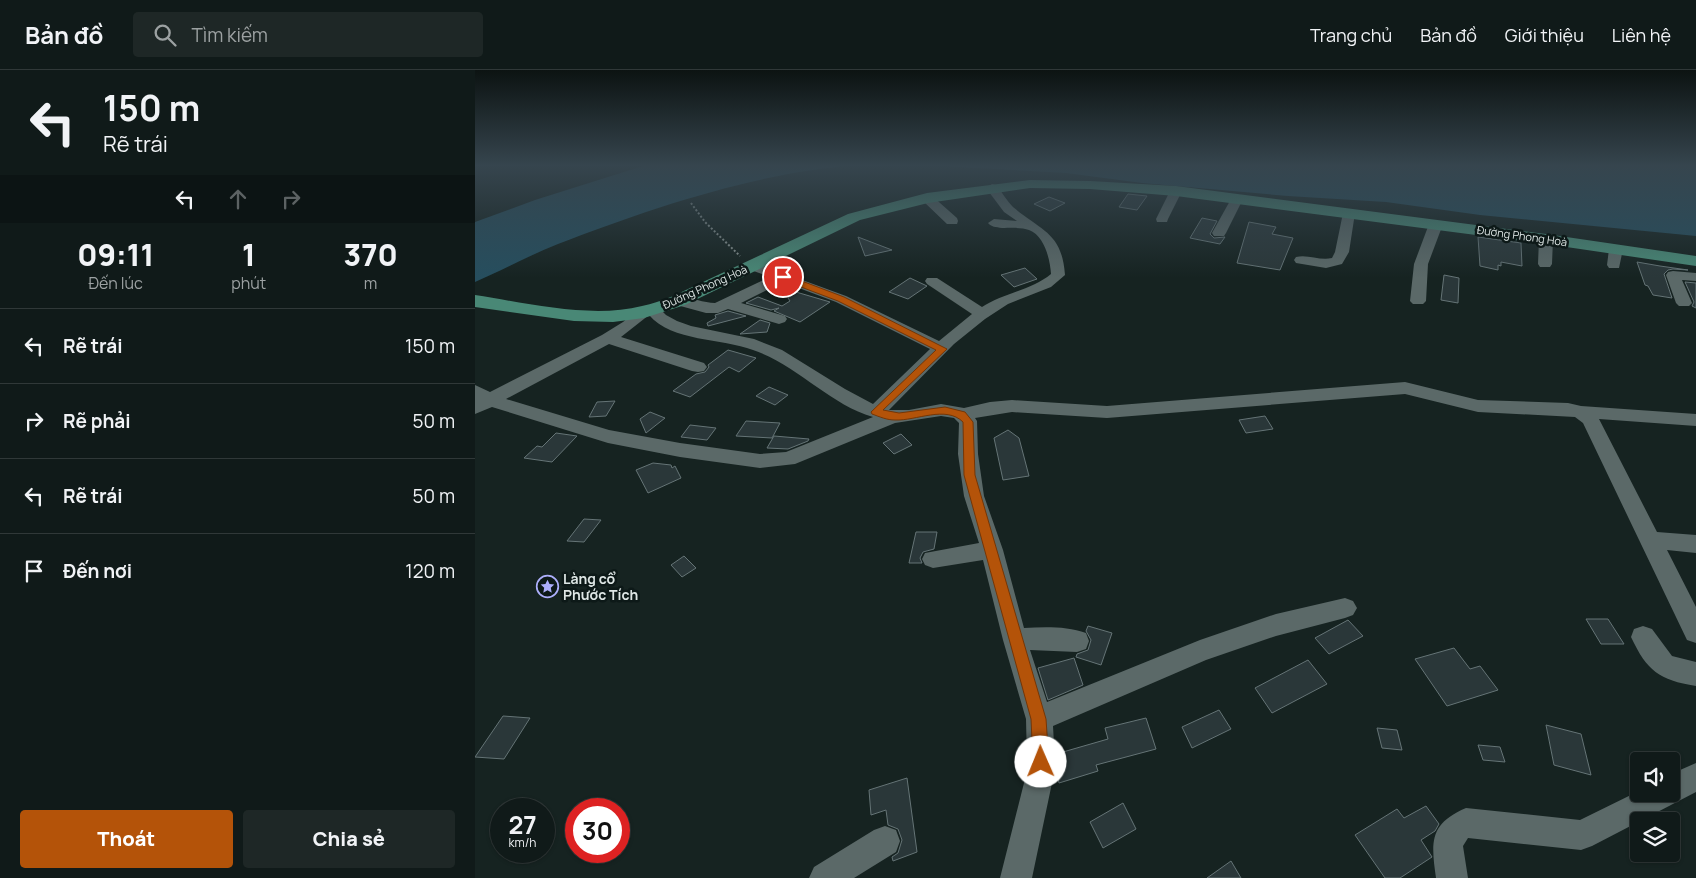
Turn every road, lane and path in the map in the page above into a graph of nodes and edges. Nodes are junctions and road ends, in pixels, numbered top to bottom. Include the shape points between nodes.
1 (691, 203) dead end
2 (909, 203) edge
3 (932, 203) edge
4 (1003, 203) edge
5 (1170, 203) edge
6 (1235, 203) edge
7 (1267, 203) edge
8 (1349, 213) junction
9 (1162, 219) dead end
10 (951, 222) dead end
11 (994, 223) dead end
12 (1436, 224) junction
13 (1032, 227) junction
14 (1219, 233) dead end
15 (1546, 239) junction
16 (1301, 260) dead end
17 (1696, 261) edge
18 (1545, 264) dead end
19 (753, 266) junction
20 (783, 277) junction
21 (1696, 277) edge
22 (931, 281) dead end
23 (475, 301) edge
24 (678, 301) junction
25 (1418, 301) dead end
26 (1684, 303) dead end
27 (728, 304) junction
28 (649, 311) junction
29 (983, 314) junction
30 (779, 319) dead end
31 (608, 338) junction
32 (942, 349) junction
33 (698, 367) dead end
34 (480, 400) edge
35 (1581, 412) junction
36 (884, 414) junction
37 (961, 415) junction
38 (1696, 420) edge
39 (1649, 540) junction
40 (1696, 544) edge
41 (992, 550) junction
42 (933, 559) dead end
43 (1345, 608) dead end
44 (1696, 632) edge
45 (1643, 636) dead end
46 (1015, 640) junction
47 (1077, 641) dead end
48 (1696, 674) edge
49 (1039, 719) junction
50 (1696, 777) edge
51 (1680, 785) edge
52 (1647, 802) edge
53 (885, 840) dead end
54 (825, 878) edge
55 (1016, 878) edge
56 (1452, 878) edge

1 - 19 path via 718,236
2 - 19 main road, Đường Phong Hoà via 855,217
3 - 10 street
4 - 13 street
5 - 9 street
6 - 14 street
7 - 8 main road, Đường Phong Hoà
8 - 12 main road, Đường Phong Hoà
8 - 16 street via 1337,261 1326,264
11 - 13 street
12 - 15 main road, Đường Phong Hoà
12 - 25 street via 1421,264
13 - 29 street via 1049,244 1057,261 1058,276 1004,300
15 - 17 main road, Đường Phong Hoà via 1615,257
15 - 18 street
19 - 20 street
19 - 24 main road, Đường Phong Hoà
20 - 27 street
20 - 32 street via 841,299
21 - 26 street via 1673,275
22 - 29 street
23 - 28 main road, Đường Phong Hoà via 574,315 613,316
24 - 27 street via 711,308
24 - 28 main road, Đường Phong Hoà
27 - 30 street
28 - 31 street
28 - 36 street via 682,328 760,346 844,396
29 - 32 street
31 - 33 street
31 - 34 street
32 - 36 street
34 - 36 street via 608,436 760,461 794,457
35 - 37 street via 1471,405 1419,390 1399,388 1107,412 1012,406
35 - 38 street
35 - 39 street via 1590,418
36 - 37 street via 945,410
37 - 41 street via 969,426 967,454 974,496
39 - 40 street
39 - 44 street
41 - 42 street
41 - 46 street
43 - 49 street via 1276,625 1200,651
45 - 48 street via 1668,670
46 - 47 street
46 - 49 street
49 - 55 street via 1041,752 1038,783
50 - 51 street
52 - 56 street via 1581,835 1466,823 1452,831 1448,848
53 - 54 street

